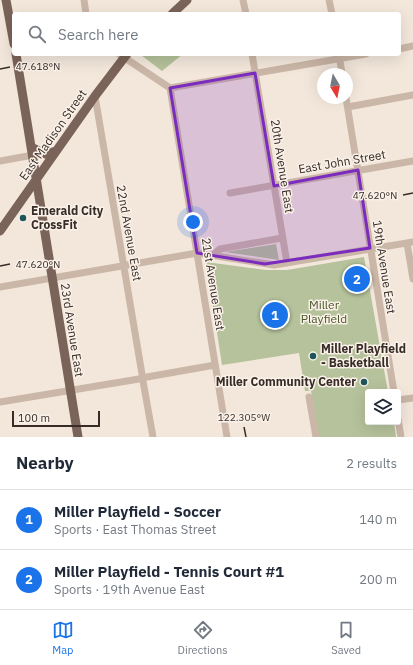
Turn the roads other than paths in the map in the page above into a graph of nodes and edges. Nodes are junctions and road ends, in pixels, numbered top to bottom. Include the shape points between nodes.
1 (6, 0) edge
2 (84, 0) edge
3 (187, 0) edge
4 (243, 0) edge
5 (329, 0) edge
6 (86, 12) edge
7 (174, 12) edge
8 (246, 12) edge
9 (332, 12) edge
10 (12, 33) edge
11 (413, 46) edge
12 (401, 49) edge
13 (16, 56) edge
14 (122, 56) edge
15 (124, 56) edge
16 (252, 56) edge
17 (339, 56) edge
18 (341, 68) edge
19 (255, 73) junction
20 (170, 88) junction
21 (413, 95) edge
22 (95, 96) junction
23 (348, 106) joint
24 (32, 151) junction
25 (56, 151) junction
26 (0, 161) edge
27 (413, 161) edge
28 (358, 170) junction
29 (36, 179) junction
30 (274, 186) junction
31 (230, 193) dead end
32 (0, 231) edge
33 (282, 238) junction
34 (410, 242) edge
35 (370, 248) junction
36 (197, 253) junction
37 (213, 255) junction
38 (287, 263) junction
39 (124, 266) junction
40 (52, 278) junction
41 (413, 279) edge
42 (0, 287) edge
43 (215, 365) junction
44 (143, 378) junction
45 (394, 389) edge
46 (70, 390) junction
47 (309, 397) dead end
48 (413, 398) edge
49 (401, 400) edge
50 (0, 402) edge
51 (399, 425) edge
52 (78, 437) edge
53 (152, 437) edge
54 (227, 437) edge
55 (316, 437) edge
56 (401, 437) edge

1 - 10 main road
2 - 6 street
3 - 7 main road
4 - 8 street
5 - 9 street
11 - 12 street
13 - 24 main road, 23rd Avenue East
14 - 22 main road, East Madison Street
15 - 20 street
16 - 19 street, 20th Avenue East
17 - 18 street
17 - 19 street
19 - 20 street
19 - 30 street, 20th Avenue East
20 - 36 street, 21st Avenue East
21 - 23 street
22 - 25 main road, East Madison Street
22 - 39 street, 22nd Avenue East
23 - 28 street, 19th Avenue East
24 - 25 main road via 45,154
24 - 26 street
24 - 29 main road, 23rd Avenue East
25 - 29 main road, East Madison Street
27 - 28 street, East John Street
28 - 30 street, East John Street
28 - 35 street, 19th Avenue East
29 - 32 main road, East Madison Street
29 - 40 main road, 23rd Avenue East
30 - 31 street, East John Street
30 - 33 street, 20th Avenue East
33 - 37 street via 220,249
33 - 38 street, 20th Avenue East
34 - 35 street
34 - 41 street
35 - 38 street
35 - 45 street, 19th Avenue East
36 - 37 street
36 - 39 street
36 - 43 street, 21st Avenue East
37 - 38 street via 265,264
39 - 40 street
39 - 44 street, 22nd Avenue East
40 - 42 street
40 - 46 main road, 23rd Avenue East
43 - 44 street
43 - 54 street, 21st Avenue East
44 - 46 street
44 - 53 street, 22nd Avenue East
46 - 50 street
46 - 52 main road, 23rd Avenue East
47 - 55 street
48 - 49 street
51 - 56 street

